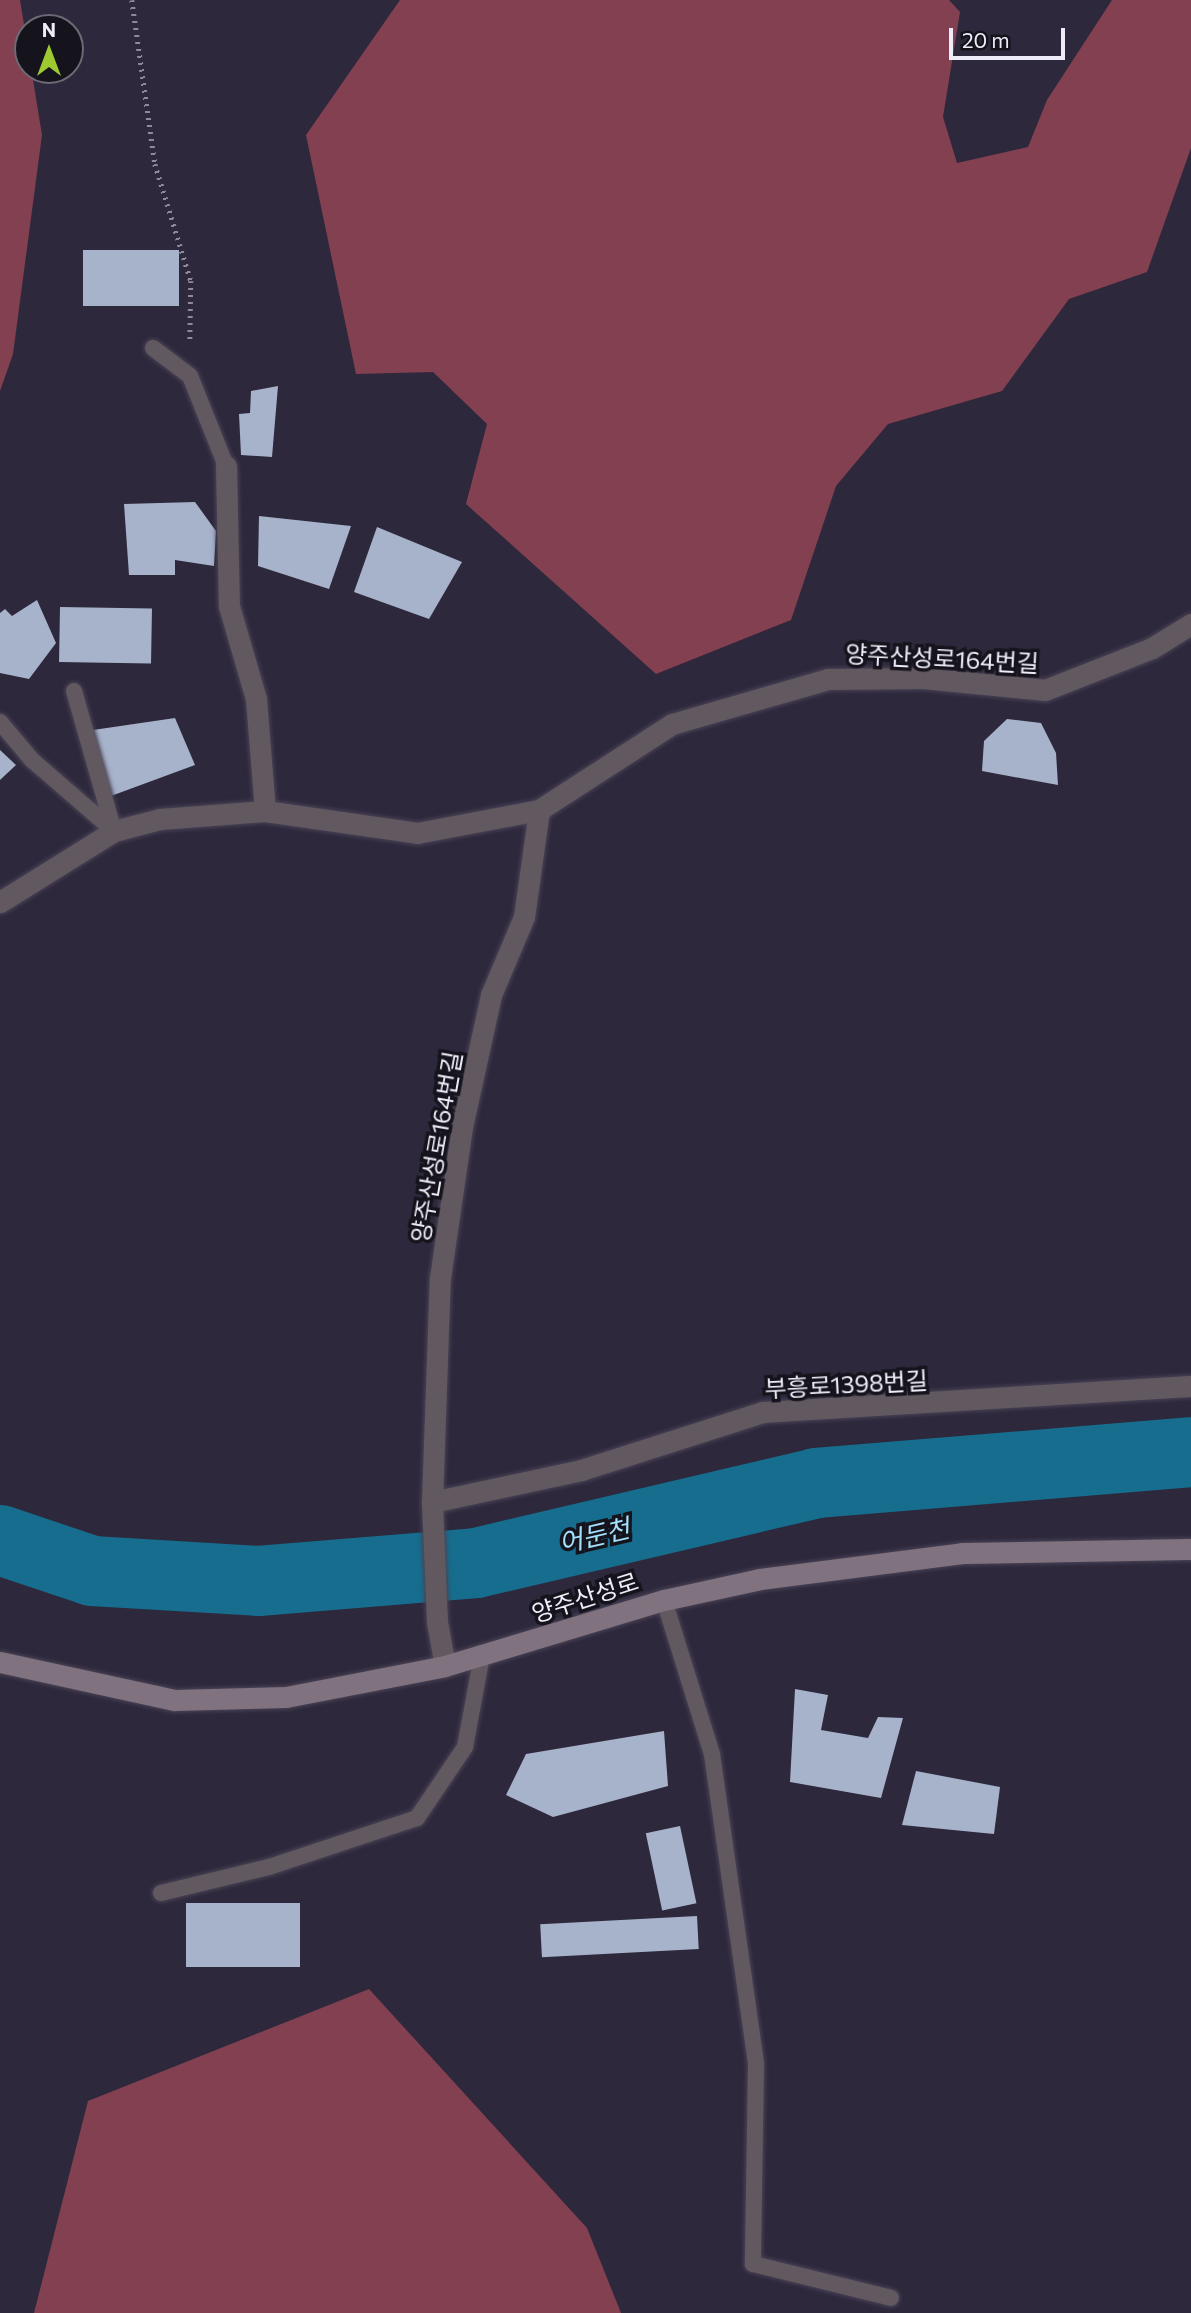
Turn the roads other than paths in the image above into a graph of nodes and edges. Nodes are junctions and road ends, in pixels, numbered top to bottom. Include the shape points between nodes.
1 (153, 348) dead end
2 (226, 466) joint
3 (1191, 624) edge
4 (74, 691) dead end
5 (0, 722) edge
6 (539, 810) junction
7 (265, 811) junction
8 (114, 831) junction
9 (0, 902) edge
10 (1191, 1387) edge
11 (432, 1502) junction
12 (1191, 1549) edge
13 (664, 1600) junction
14 (482, 1655) junction
15 (0, 1662) edge
16 (445, 1666) junction
17 (161, 1892) dead end
18 (891, 2298) dead end

1 - 2 lane via 190,376
2 - 7 street via 229,606 256,699
3 - 6 street, 양주산성로164번길 via 1152,648 1045,690 923,678 828,679 673,724
4 - 8 lane
5 - 8 lane via 32,760
6 - 7 street, 양주산성로164번길 via 417,833
6 - 11 street, 양주산성로164번길 via 524,917 491,995 461,1127 440,1278
7 - 8 street, 양주산성로164번길 via 160,819
8 - 9 street, 양주산성로164번길
10 - 11 street, 부흥로1398번길 via 763,1412 581,1470
11 - 16 street, 양주산성로164번길 via 437,1622
12 - 13 street, 양주산성로 via 962,1553 760,1579
13 - 14 street, 양주산성로
13 - 18 lane via 712,1754 756,2064 753,2264
14 - 16 street, 양주산성로
14 - 17 lane via 465,1747 417,1818 269,1867
15 - 16 street, 양주산성로 via 81,1683 205,1702 325,1691

